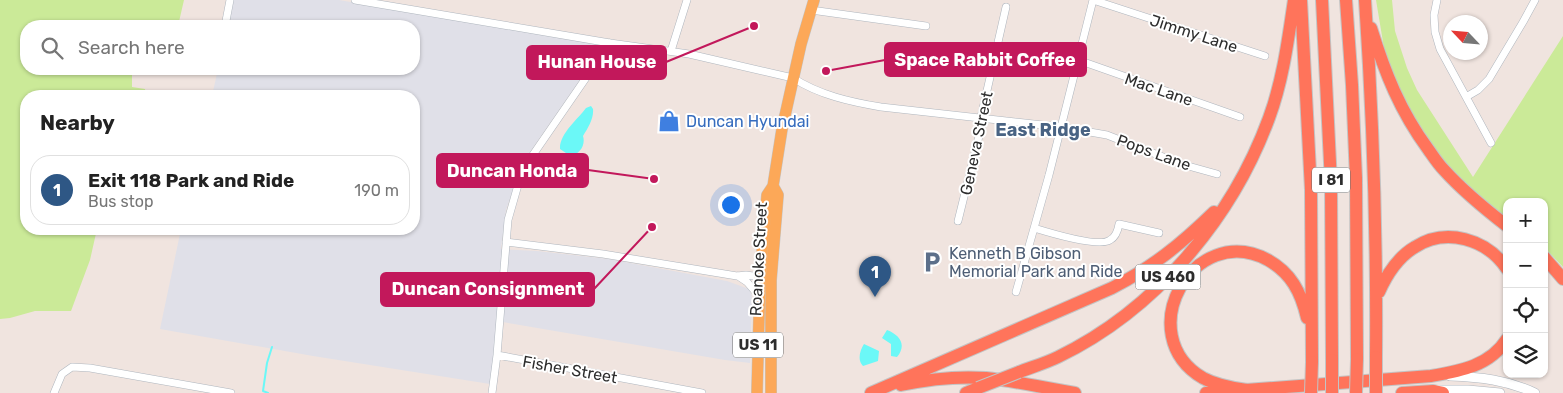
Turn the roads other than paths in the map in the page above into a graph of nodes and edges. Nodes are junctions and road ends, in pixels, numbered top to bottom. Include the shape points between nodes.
1 (230, 0) edge
2 (355, 0) edge
3 (687, 0) edge
4 (1093, 0) edge
5 (1294, 0) edge
6 (1301, 0) edge
7 (1322, 0) edge
8 (1346, 0) edge
9 (1437, 0) edge
10 (1535, 0) edge
11 (812, 5) edge
12 (1006, 6) dead end
13 (1366, 6) edge
14 (226, 20) edge
15 (926, 26) dead end
16 (610, 43) junction
17 (670, 51) junction
18 (1265, 56) dead end
19 (1078, 60) junction
20 (793, 78) junction
21 (1466, 97) junction
22 (981, 117) junction
23 (1240, 117) dead end
24 (1061, 127) junction
25 (1491, 142) dead end
26 (1217, 174) dead end
27 (773, 186) junction
28 (1235, 191) junction
29 (958, 221) dead end
30 (1503, 223) edge
31 (1034, 228) junction
32 (1160, 233) dead end
33 (506, 242) junction
34 (1548, 262) edge
35 (1503, 264) edge
36 (737, 276) junction
37 (766, 278) junction
38 (1563, 279) edge
39 (1016, 292) dead end
40 (759, 296) junction
41 (1377, 296) junction
42 (1312, 338) junction
43 (1503, 344) edge
44 (497, 356) junction
45 (1431, 376) junction
46 (1247, 390) junction
47 (875, 391) edge
48 (972, 391) edge
49 (1438, 392) edge
50 (54, 393) edge
51 (231, 393) edge
52 (492, 393) edge
53 (702, 393) edge
54 (757, 393) edge
55 (771, 393) edge
56 (1075, 393) edge
57 (1206, 393) edge
58 (1311, 393) edge
59 (1332, 393) edge
60 (1356, 393) edge
61 (1376, 393) edge
62 (1402, 393) edge
63 (1500, 393) edge
64 (1535, 393) edge

1 - 14 street
2 - 16 street, Pops Lane
3 - 17 street
4 - 18 street, Jimmy Lane
4 - 19 street
5 - 28 highway, US 460 via 1286,56 1273,105
6 - 42 highway via 1311,190
7 - 59 highway, I 81, bridge via 1331,183
8 - 60 highway, I 81, bridge via 1356,178
9 - 21 street via 1434,32
10 - 21 street via 1488,79
11 - 15 street
11 - 20 main road, Roanoke Street / US 11
12 - 22 street, Geneva Street
13 - 30 highway via 1389,82 1418,135 1442,169
13 - 41 highway
16 - 17 street, Pops Lane
16 - 33 street via 528,162 512,203
17 - 20 street, Pops Lane
19 - 23 street, Mac Lane
19 - 24 street
20 - 22 street, Pops Lane via 834,97 857,103
20 - 27 main road, Roanoke Street / US 11
21 - 25 street
22 - 24 street, Pops Lane
22 - 29 street, Geneva Street
24 - 26 street, Pops Lane via 1108,136
24 - 31 street
27 - 37 main road, Roanoke Street / US 11 via 778,196
27 - 37 main road, Roanoke Street / US 11 via 767,194 764,226 767,234
28 - 47 highway via 1189,236 1133,277
28 - 48 highway, US 460, bridge via 1195,247 1164,281 1111,325 1057,358
31 - 32 street via 1101,243 1110,240 1120,224
31 - 39 street
33 - 36 street
33 - 44 street
34 - 38 highway
35 - 41 highway via 1492,252 1478,244 1460,238 1440,237 1423,242 1406,253 1386,276
36 - 37 street
36 - 40 street
37 - 40 main road, Roanoke Street / US 11
37 - 55 main road, Roanoke Street / US 11
40 - 54 main road, Roanoke Street / US 11
41 - 61 highway, bridge
42 - 46 highway via 1298,289 1289,276 1273,263 1253,254 1230,253 1198,266 1182,283 1172,304 1171,329 1176,347 1188,366 1204,378 1219,385
42 - 58 highway, bridge
43 - 45 highway via 1479,364
44 - 52 street
44 - 53 street, Fisher Street
45 - 46 highway
45 - 64 street via 1494,379
46 - 57 highway
47 - 56 highway via 923,380 965,378 1017,382
49 - 62 highway
49 - 63 street
50 - 51 street via 62,374 72,367

